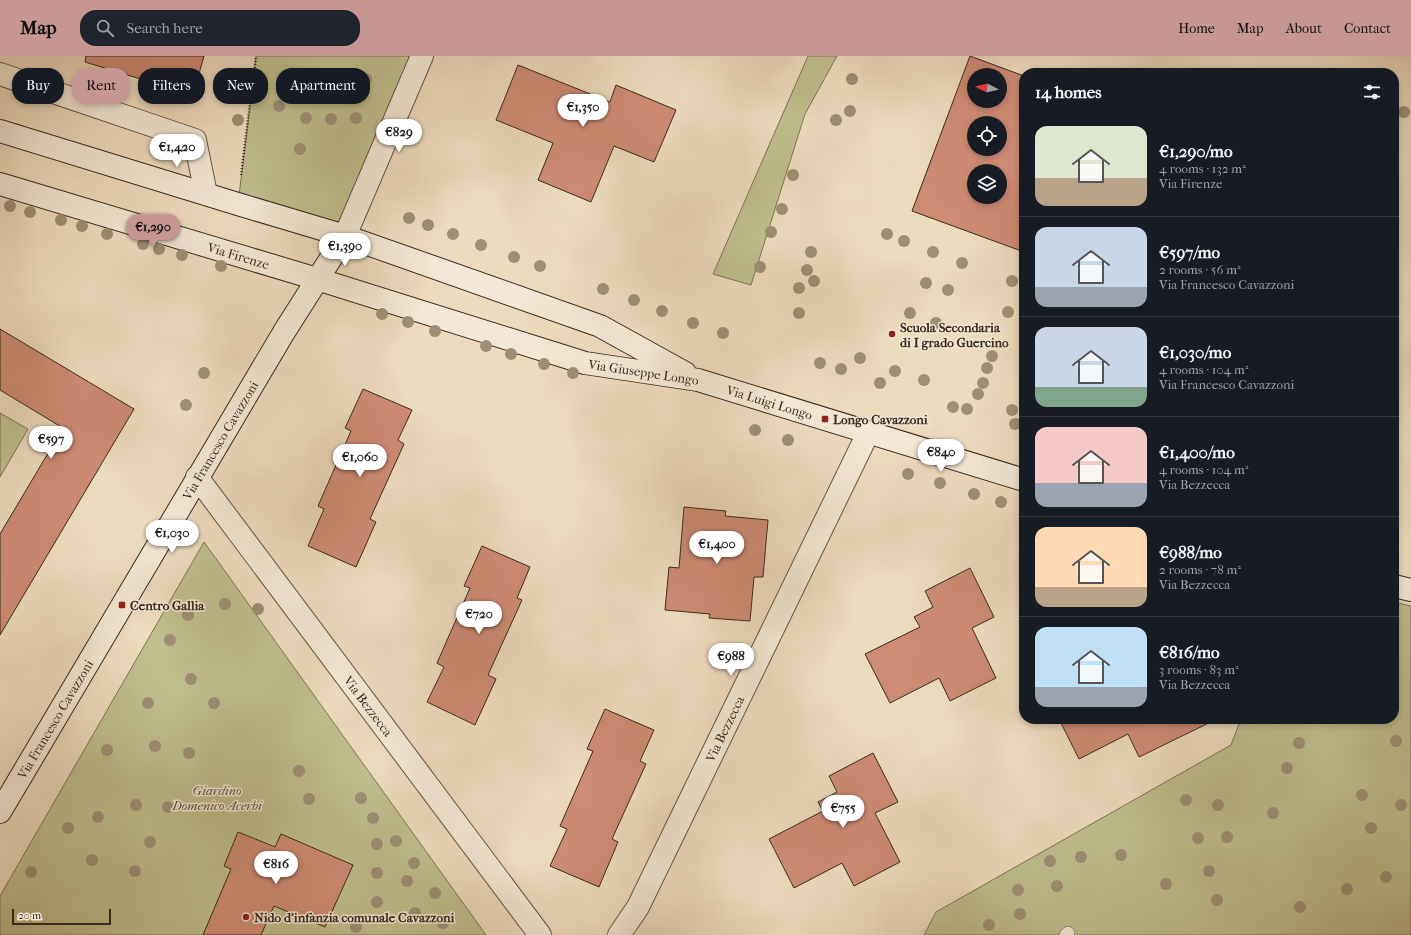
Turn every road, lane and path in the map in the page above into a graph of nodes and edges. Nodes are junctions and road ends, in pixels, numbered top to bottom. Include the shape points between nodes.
1 (256, 56) edge
2 (422, 56) edge
3 (0, 74) edge
4 (0, 131) edge
5 (241, 178) dead end
6 (0, 184) edge
7 (206, 194) junction
8 (345, 236) junction
9 (317, 279) junction
10 (698, 380) junction
11 (868, 433) junction
12 (198, 477) junction
13 (1019, 478) edge
14 (1399, 587) edge
15 (1411, 590) edge
16 (0, 812) edge
17 (540, 935) edge
18 (618, 935) edge

1 - 5 path
2 - 8 street, Via Francesco Cavazzoni
3 - 7 street via 195,140
4 - 7 street
6 - 9 street, Via Firenze
7 - 8 street
8 - 9 street, Via Francesco Cavazzoni
8 - 10 street, Via Giuseppe Longo via 600,326
9 - 10 street, Via Giuseppe Longo via 585,363
9 - 12 street, Via Francesco Cavazzoni
10 - 11 street, Via Luigi Longo
11 - 13 street, Via Luigi Longo
11 - 18 street, Via Bezzecca via 638,907
12 - 16 street, Via Francesco Cavazzoni
12 - 17 street, Via Bezzecca
14 - 15 street

